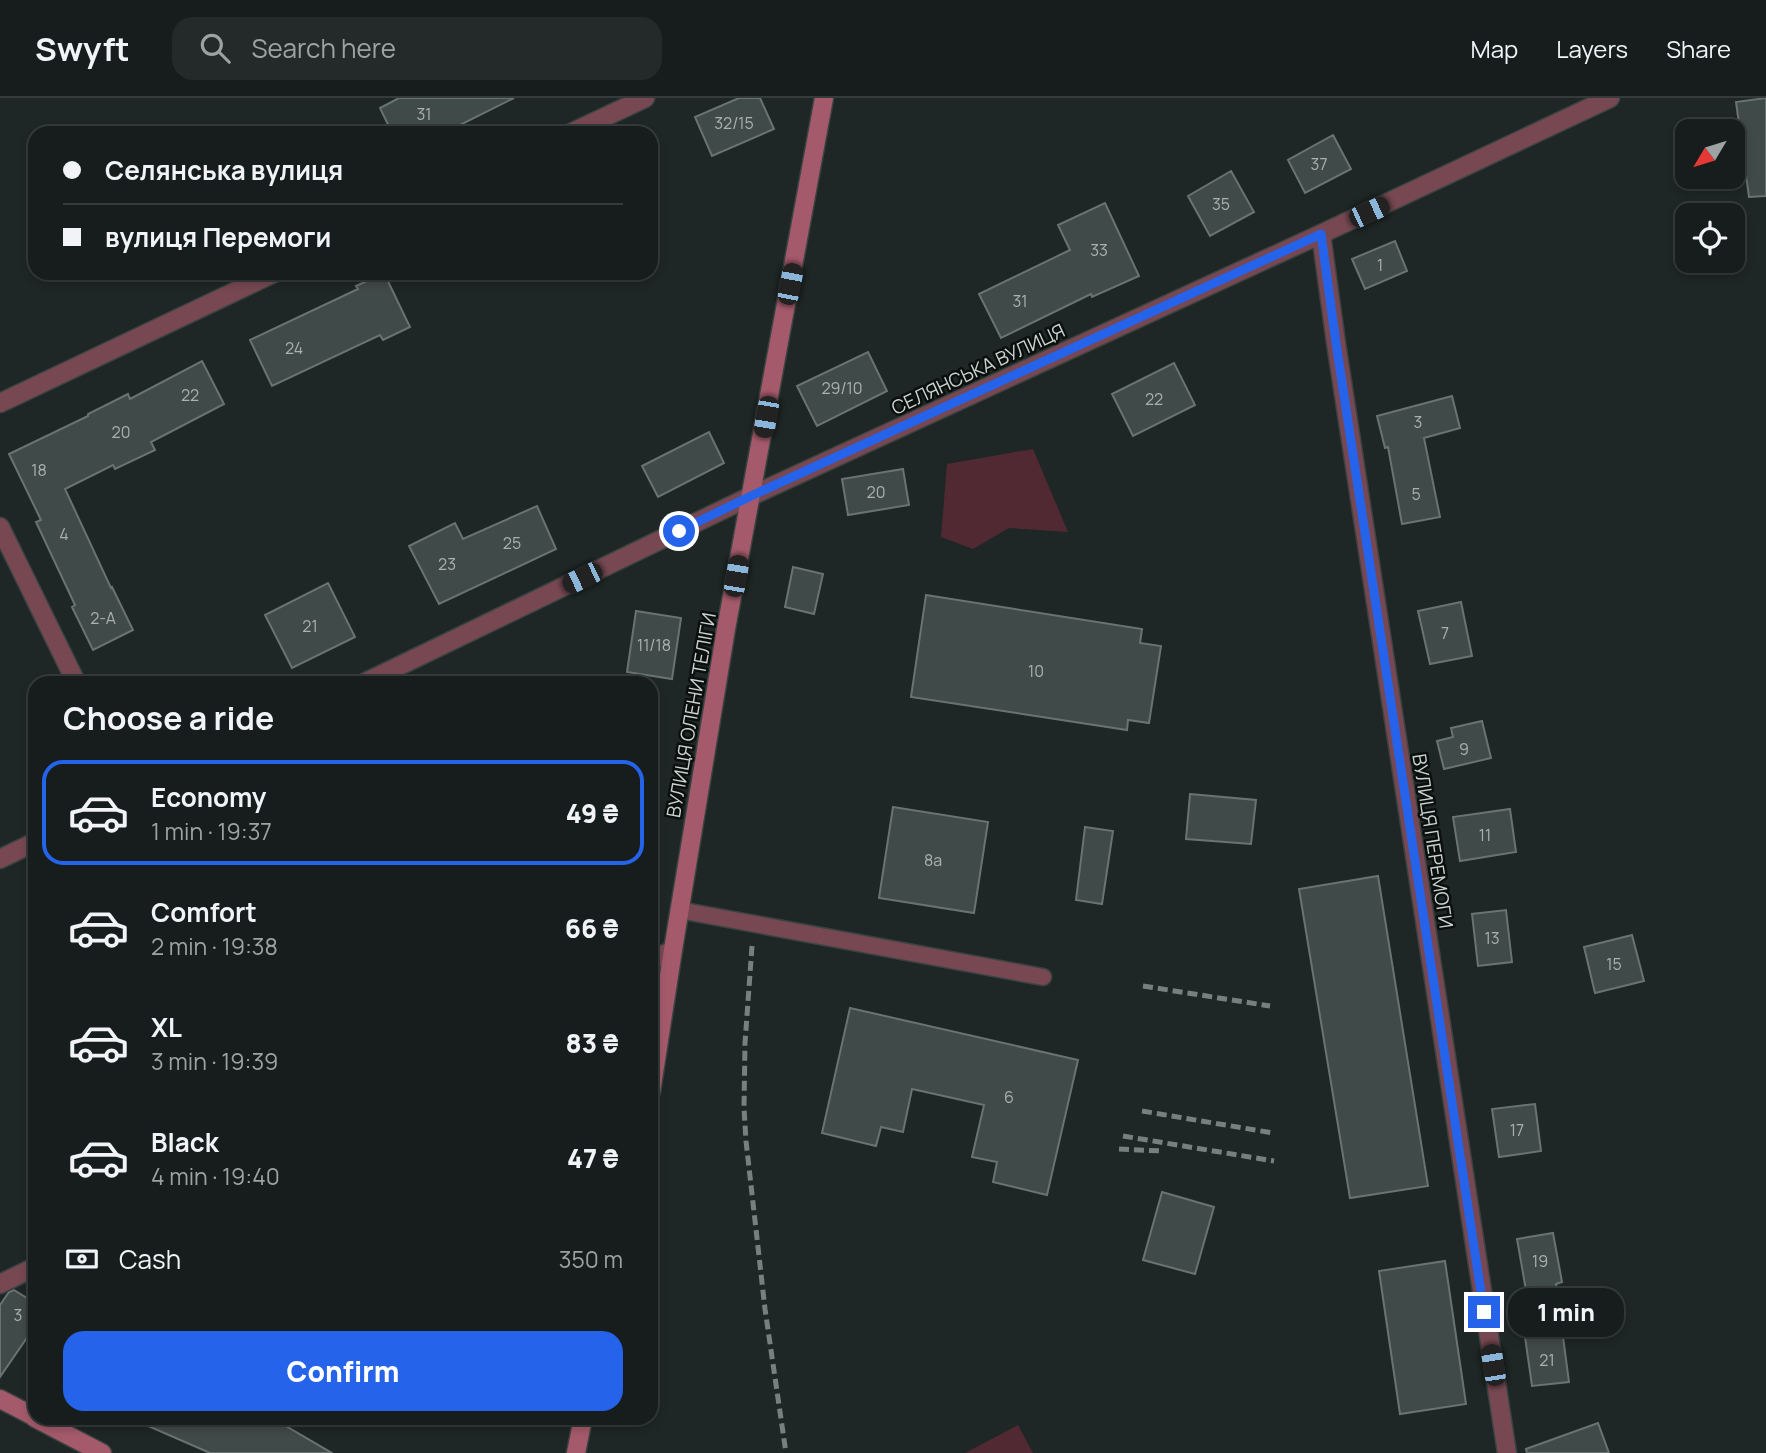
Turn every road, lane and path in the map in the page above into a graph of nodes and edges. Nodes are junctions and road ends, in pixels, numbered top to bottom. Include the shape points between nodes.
1 (645, 98) edge
2 (824, 98) edge
3 (1610, 98) edge
4 (586, 126) edge
5 (1321, 234) junction
6 (259, 280) edge
7 (0, 403) edge
8 (751, 496) junction
9 (0, 527) edge
10 (73, 676) edge
11 (378, 676) edge
12 (28, 845) edge
13 (0, 859) edge
14 (679, 911) junction
15 (673, 950) junction
16 (658, 958) edge
17 (1042, 976) dead end
18 (658, 1047) edge
19 (28, 1270) edge
20 (0, 1284) edge
21 (0, 1399) edge
22 (28, 1413) edge
23 (50, 1425) edge
24 (582, 1425) edge
25 (102, 1453) edge
26 (576, 1453) edge
27 (1507, 1453) edge

1 - 4 street
2 - 8 street, ВУЛИЦЯ ОЛЕНИ ТЕЛІГИ
3 - 5 street, СЕЛЯНСЬКА ВУЛИЦЯ
5 - 8 street, СЕЛЯНСЬКА ВУЛИЦЯ
5 - 27 street, ВУЛИЦЯ ПЕРЕМОГИ
6 - 7 street
8 - 11 street, СЕЛЯНСЬКА ВУЛИЦЯ
8 - 14 street, ВУЛИЦЯ ОЛЕНИ ТЕЛІГИ
9 - 10 street
12 - 13 street
14 - 15 street, ВУЛИЦЯ ОЛЕНИ ТЕЛІГИ
14 - 17 lane
15 - 16 street
15 - 18 street, ВУЛИЦЯ ОЛЕНИ ТЕЛІГИ
19 - 20 street
21 - 22 street
23 - 25 street
24 - 26 street

